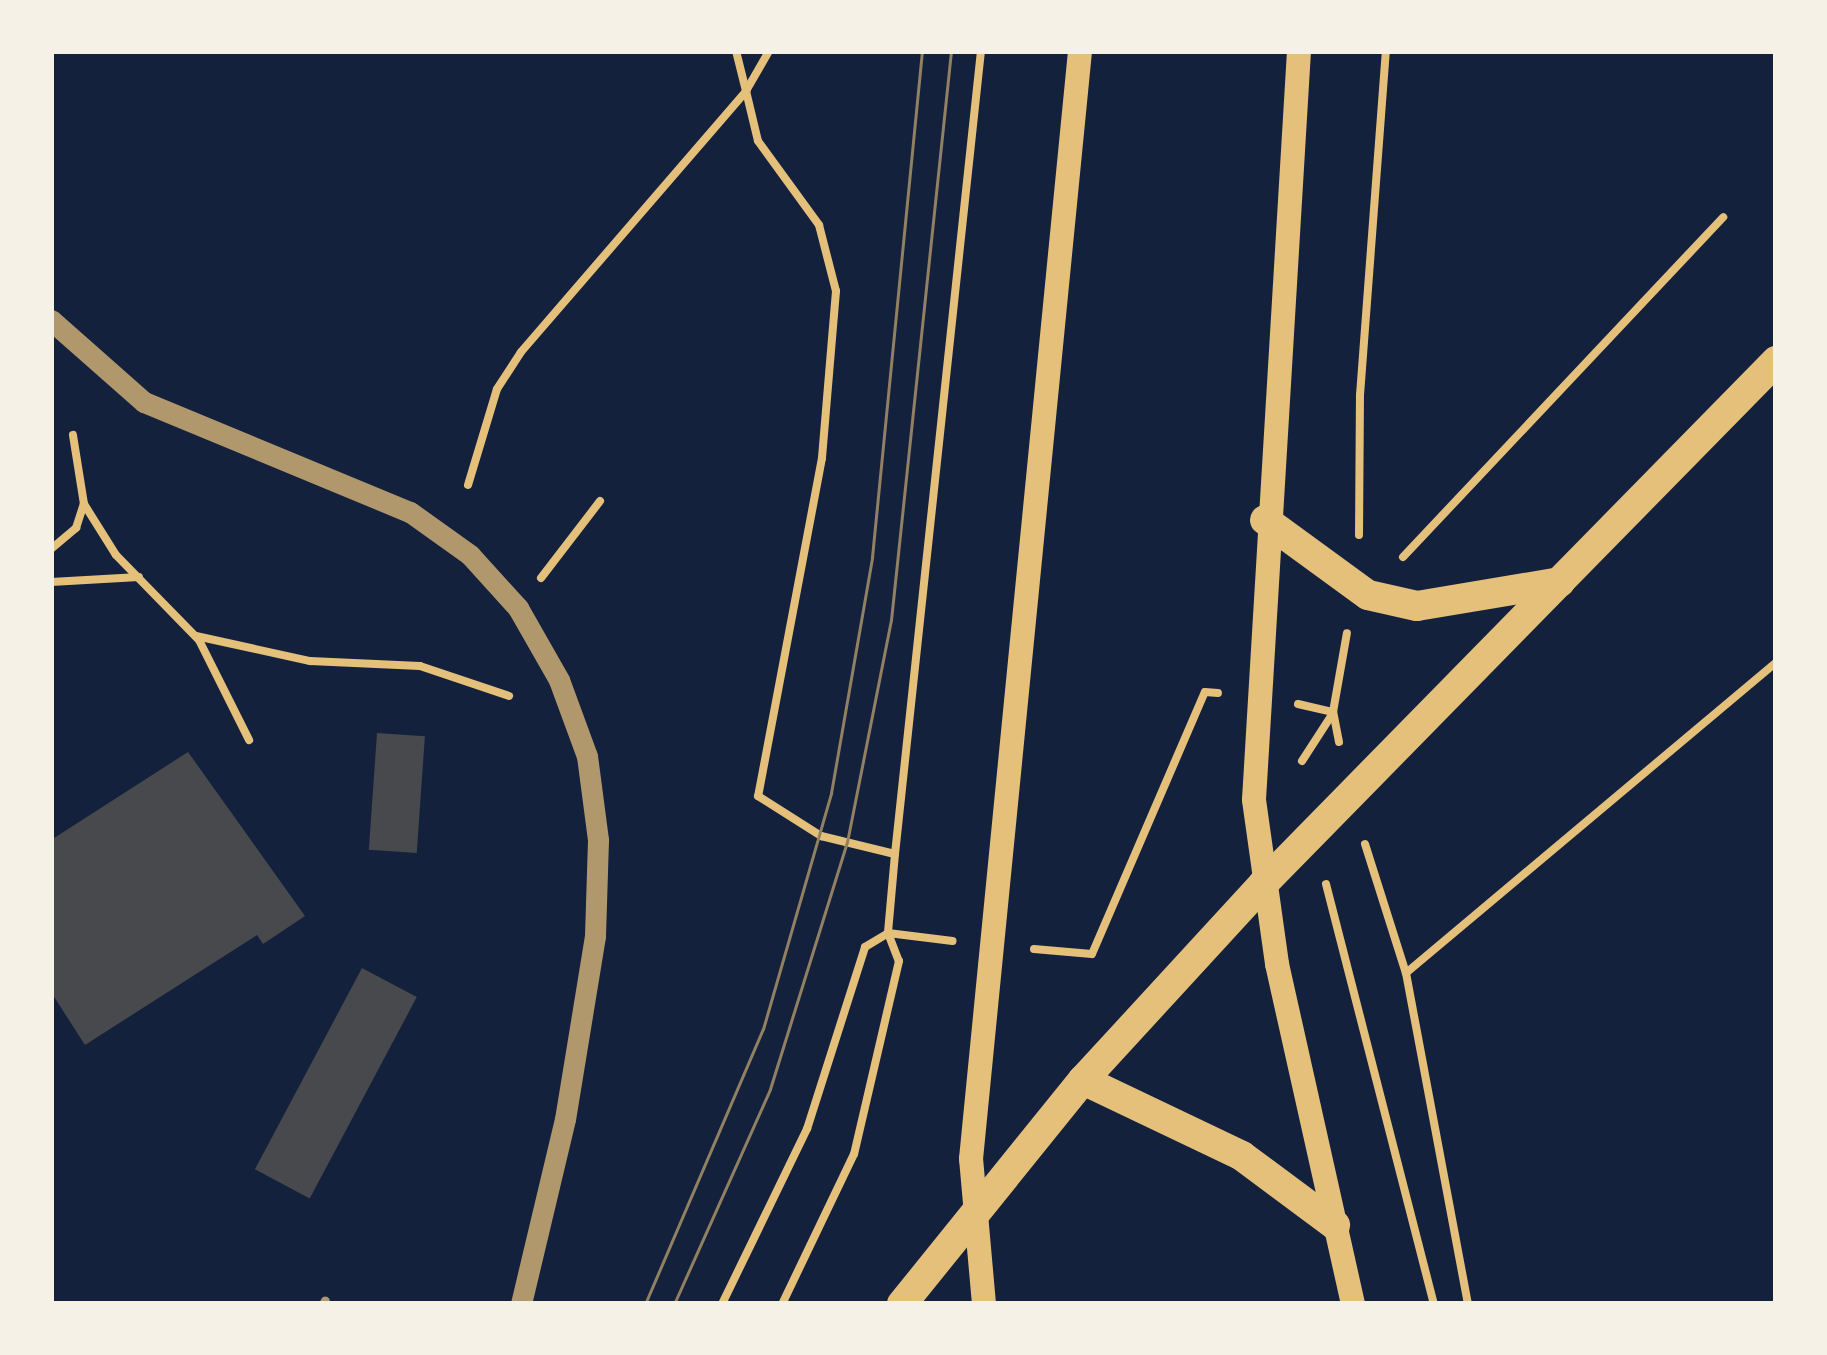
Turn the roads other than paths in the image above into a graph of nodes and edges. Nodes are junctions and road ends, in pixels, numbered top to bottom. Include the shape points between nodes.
1 (1080, 51) edge
2 (1299, 51) edge
3 (51, 320) edge
4 (1776, 361) edge
5 (1265, 520) junction
6 (1560, 582) junction
7 (1263, 884) junction
8 (1082, 1080) junction
9 (974, 1207) junction
10 (1335, 1226) junction
11 (521, 1304) edge
12 (902, 1304) edge
13 (984, 1304) edge
14 (1353, 1304) edge

1 - 9 main road via 988,945
2 - 5 main road
3 - 11 street via 144,402 410,512 470,555 518,608 560,680 587,756 598,840 584,1005
4 - 6 main road
5 - 6 main road via 1417,606
5 - 7 main road via 1256,696
6 - 7 main road
7 - 8 main road
7 - 10 main road
8 - 9 main road
8 - 10 main road via 1242,1156
9 - 12 main road
9 - 13 main road
10 - 14 main road

